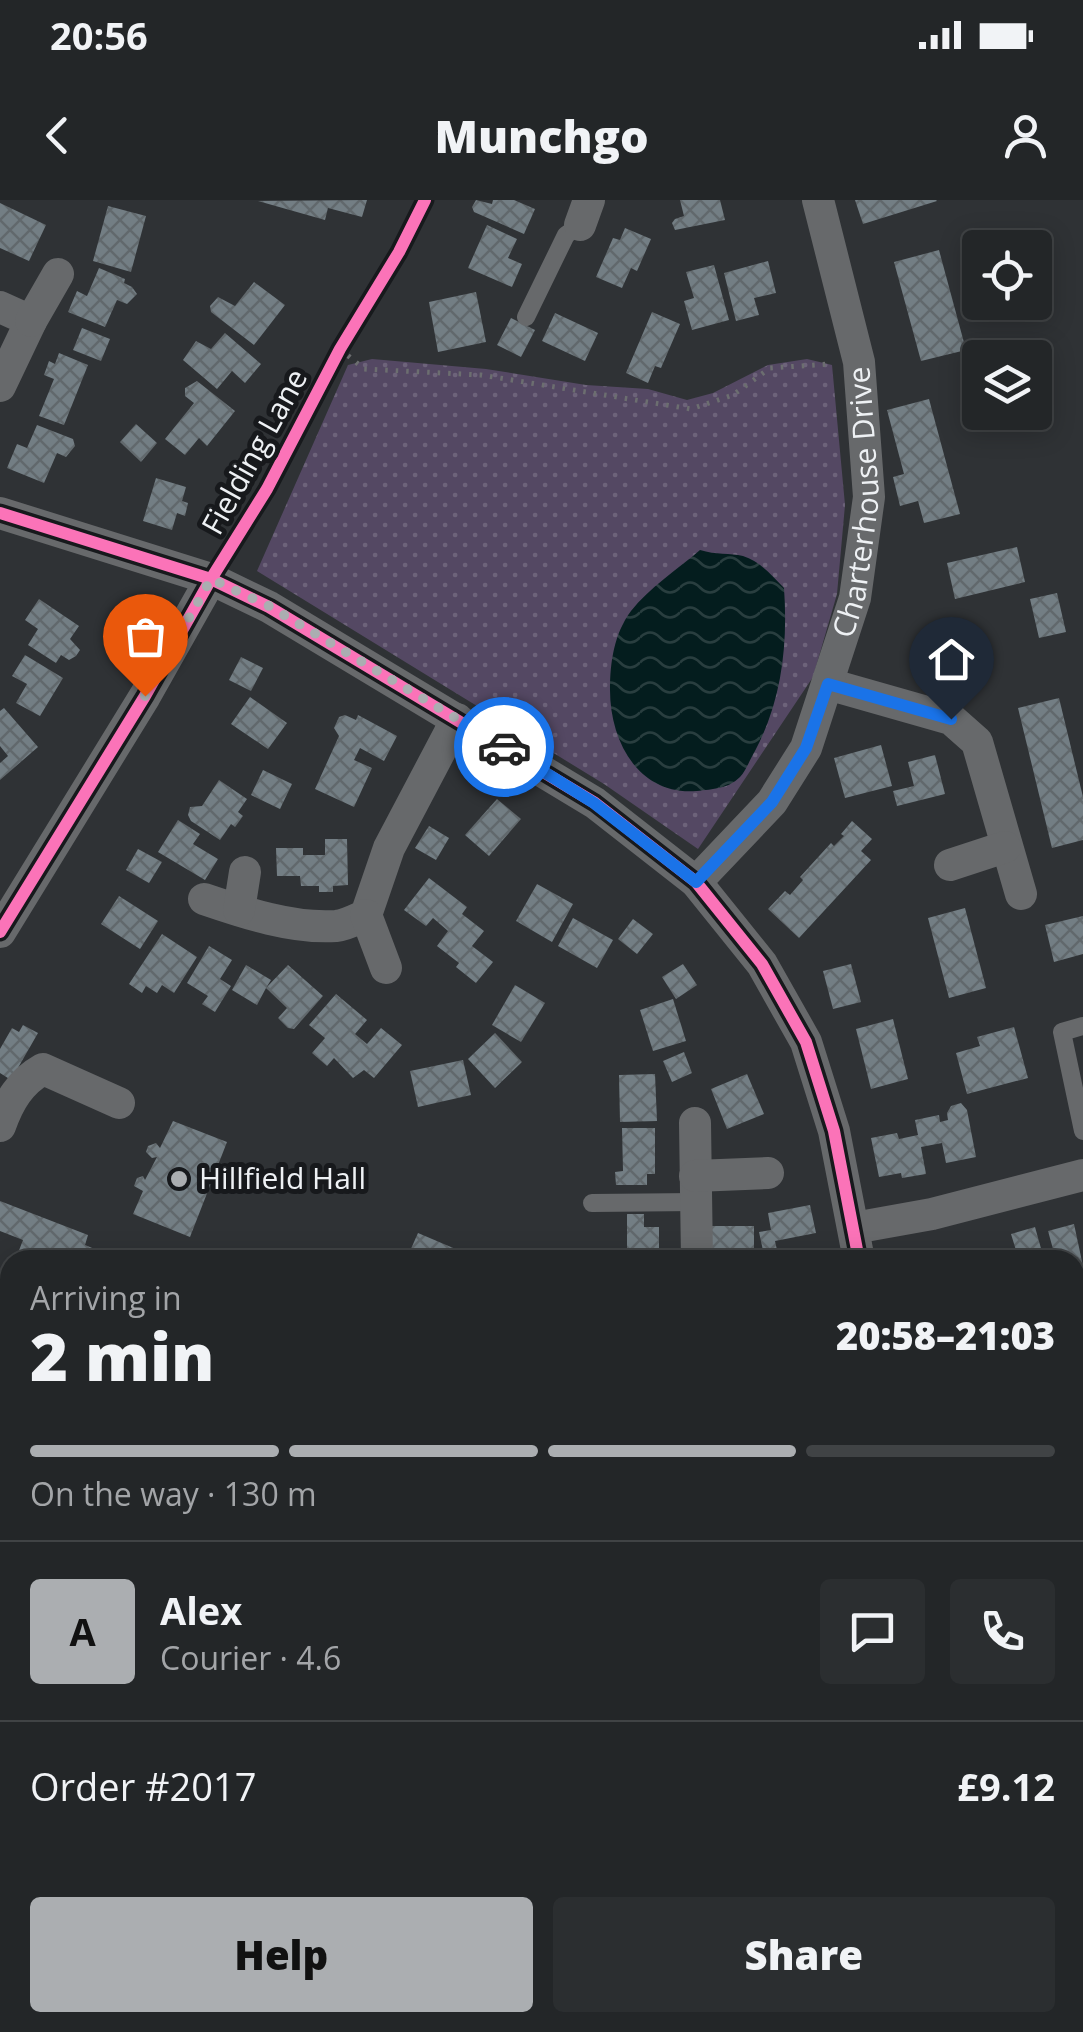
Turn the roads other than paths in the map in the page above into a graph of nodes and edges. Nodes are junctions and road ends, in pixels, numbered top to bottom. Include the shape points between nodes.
1 (818, 200) edge
2 (584, 213) edge
3 (58, 274) dead end
4 (0, 307) edge
5 (526, 317) dead end
6 (30, 321) junction
7 (0, 386) edge
8 (0, 513) edge
9 (211, 579) junction
10 (828, 684) junction
11 (457, 718) junction
12 (1005, 846) junction
13 (950, 865) dead end
14 (244, 872) dead end
15 (696, 882) junction
16 (1021, 894) dead end
17 (204, 899) dead end
18 (238, 910) junction
19 (366, 915) junction
20 (0, 932) edge
21 (386, 968) dead end
22 (1083, 1026) edge
23 (118, 1103) dead end
24 (2, 1112) edge
25 (694, 1123) dead end
26 (1083, 1131) edge
27 (768, 1173) dead end
28 (1083, 1175) edge
29 (695, 1189) junction
30 (592, 1203) dead end
31 (856, 1244) edge
32 (698, 1250) edge

1 - 10 street, Charterhouse Drive via 860,362 868,497 855,598
2 - 5 lane via 566,235
3 - 6 street
4 - 6 street
6 - 7 street
8 - 9 street
9 - 11 street via 269,606
9 - 20 street, Fielding Lane
10 - 12 street via 951,719 977,742
10 - 15 street, Charterhouse Drive via 806,748 772,802
11 - 15 street via 594,803
11 - 19 street via 390,848
12 - 13 street
12 - 16 street
14 - 18 street
15 - 31 street via 762,964 806,1042 834,1131
17 - 18 street
18 - 19 street via 338,926
19 - 21 street
22 - 26 lane via 1062,1032
23 - 24 street via 43,1069 26,1079
25 - 29 street
27 - 29 street
28 - 31 street via 932,1214
29 - 30 lane
29 - 32 street

